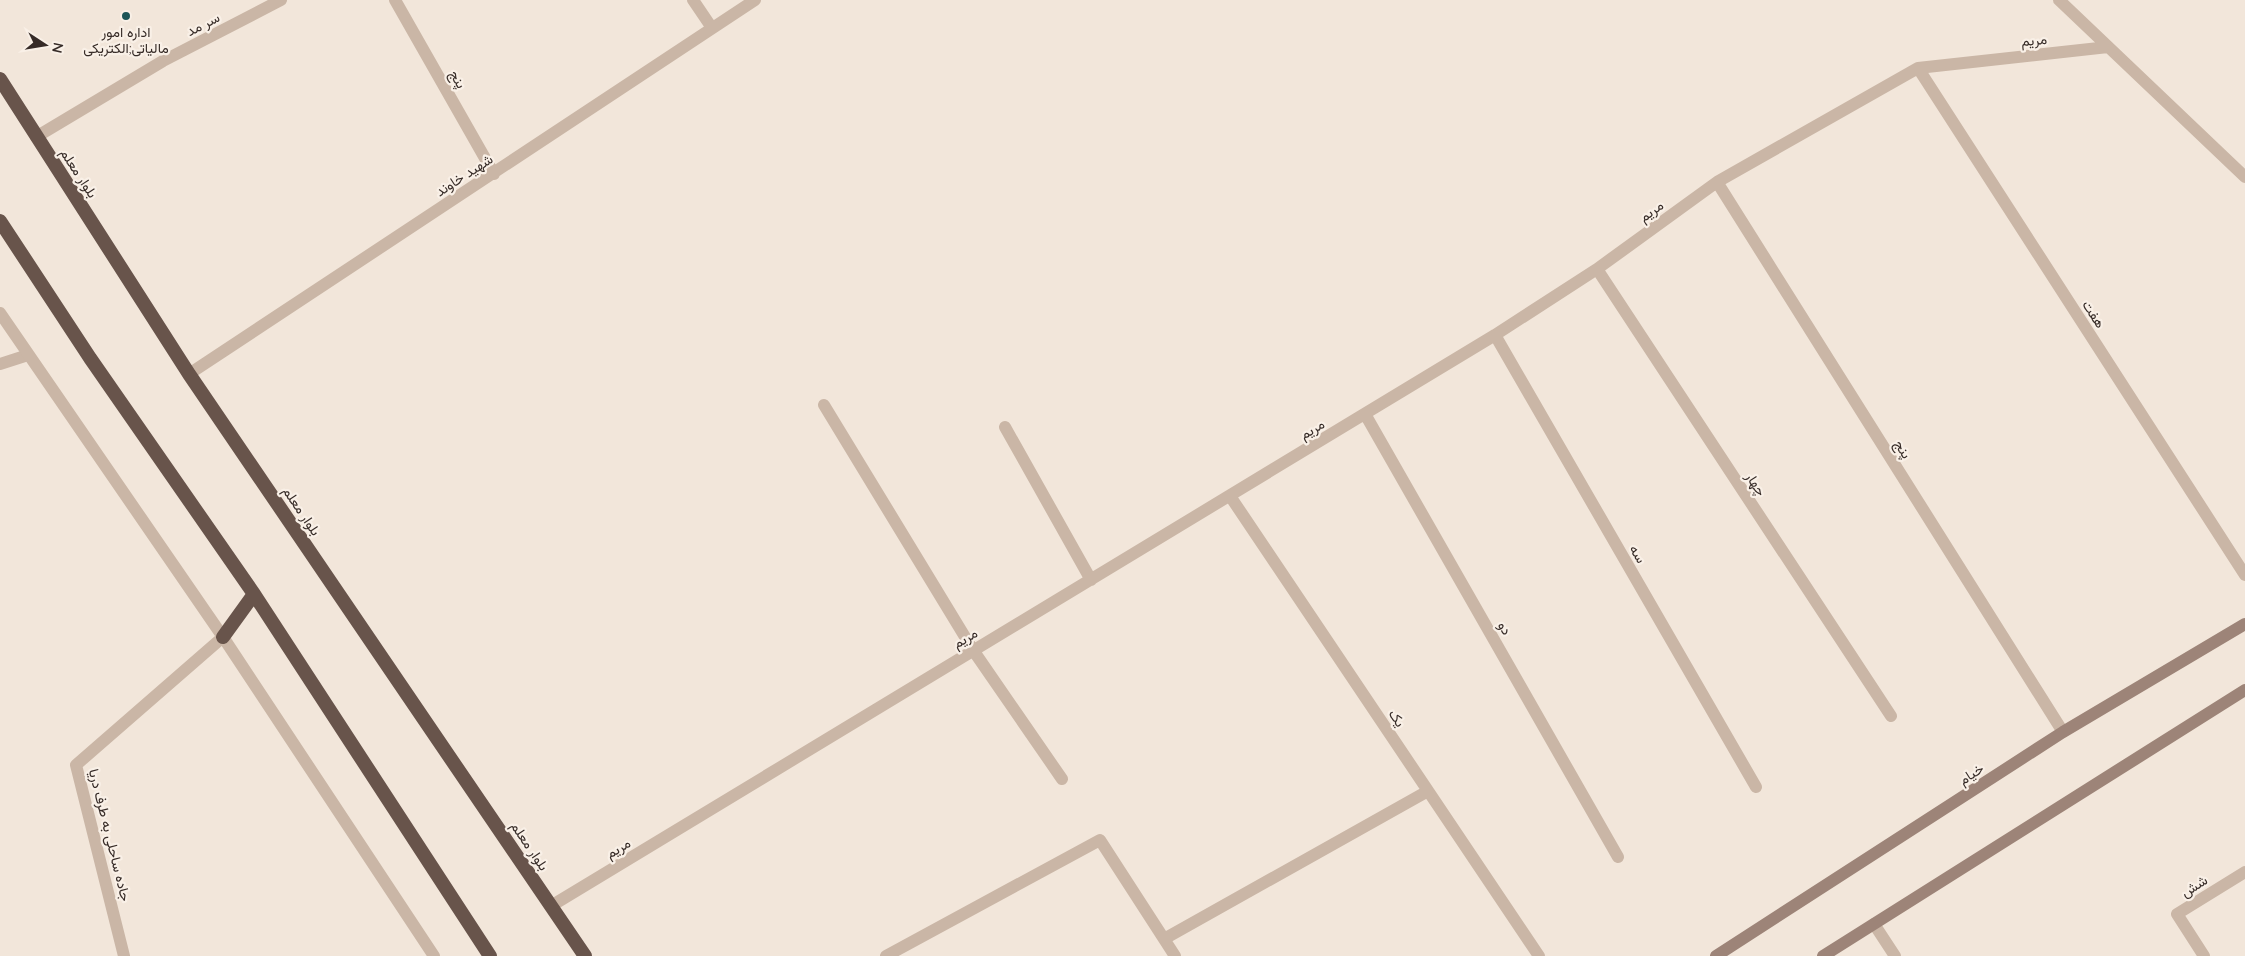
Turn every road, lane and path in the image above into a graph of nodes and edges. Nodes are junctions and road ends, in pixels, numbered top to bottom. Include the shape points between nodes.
1 (281, 0) edge
2 (395, 0) edge
3 (693, 0) edge
4 (755, 0) edge
5 (2059, 0) edge
6 (712, 28) junction
7 (2108, 47) junction
8 (1918, 68) junction
9 (0, 80) edge
10 (36, 137) junction
11 (494, 174) junction
12 (2245, 177) edge
13 (1717, 182) junction
14 (0, 221) edge
15 (1597, 269) junction
16 (0, 313) edge
17 (1495, 335) junction
18 (28, 355) junction
19 (0, 364) edge
20 (189, 374) junction
21 (824, 405) dead end
22 (1365, 414) junction
23 (1004, 427) dead end
24 (1230, 496) junction
25 (2245, 575) edge
26 (1091, 580) junction
27 (254, 594) junction
28 (2245, 624) edge
29 (222, 637) junction
30 (973, 650) junction
31 (2245, 690) edge
32 (1891, 716) dead end
33 (2064, 732) junction
34 (1062, 779) dead end
35 (1756, 787) dead end
36 (1428, 790) junction
37 (1618, 857) dead end
38 (2245, 872) edge
39 (551, 906) junction
40 (1874, 924) junction
41 (1164, 939) junction
42 (124, 956) edge
43 (434, 956) edge
44 (490, 956) edge
45 (584, 956) edge
46 (886, 956) edge
47 (1175, 956) edge
48 (1539, 956) edge
49 (1716, 956) edge
50 (1823, 956) edge
51 (1895, 956) edge
52 (2204, 956) edge

1 - 10 street, سر مد via 163,61
2 - 11 street, پنج
3 - 6 street
4 - 6 street, شهید خاوند
5 - 7 street
6 - 11 street, شهید خاوند
7 - 8 street, مریم
7 - 12 street
8 - 13 street, مریم
8 - 25 street, هفت
9 - 10 highway, بلوار معلم
10 - 20 highway, بلوار معلم
11 - 20 street, شهید خاوند
13 - 15 street, مریم
13 - 33 street, پنج
14 - 27 highway via 105,380
15 - 17 street, مریم
15 - 32 street, چهار
16 - 18 street
17 - 22 street, مریم
17 - 35 street, سه
18 - 19 street
18 - 29 street
20 - 39 highway, بلوار معلم
21 - 30 street
22 - 24 street, مریم
22 - 37 street, دو
23 - 26 street
24 - 26 street, مریم
24 - 36 street, یک
26 - 30 street, مریم
27 - 29 highway
27 - 44 highway
28 - 33 main road, خیام
29 - 42 street, جاده ساحلی به طرف دریا via 76,765
29 - 43 street
30 - 34 street
30 - 39 street, مریم
31 - 40 main road
33 - 49 main road, خیام
36 - 41 street
36 - 48 street, یک
38 - 52 street, شش via 2177,914
39 - 45 highway, بلوار معلم
40 - 50 main road
40 - 51 street
41 - 46 street via 1100,840
41 - 47 street

